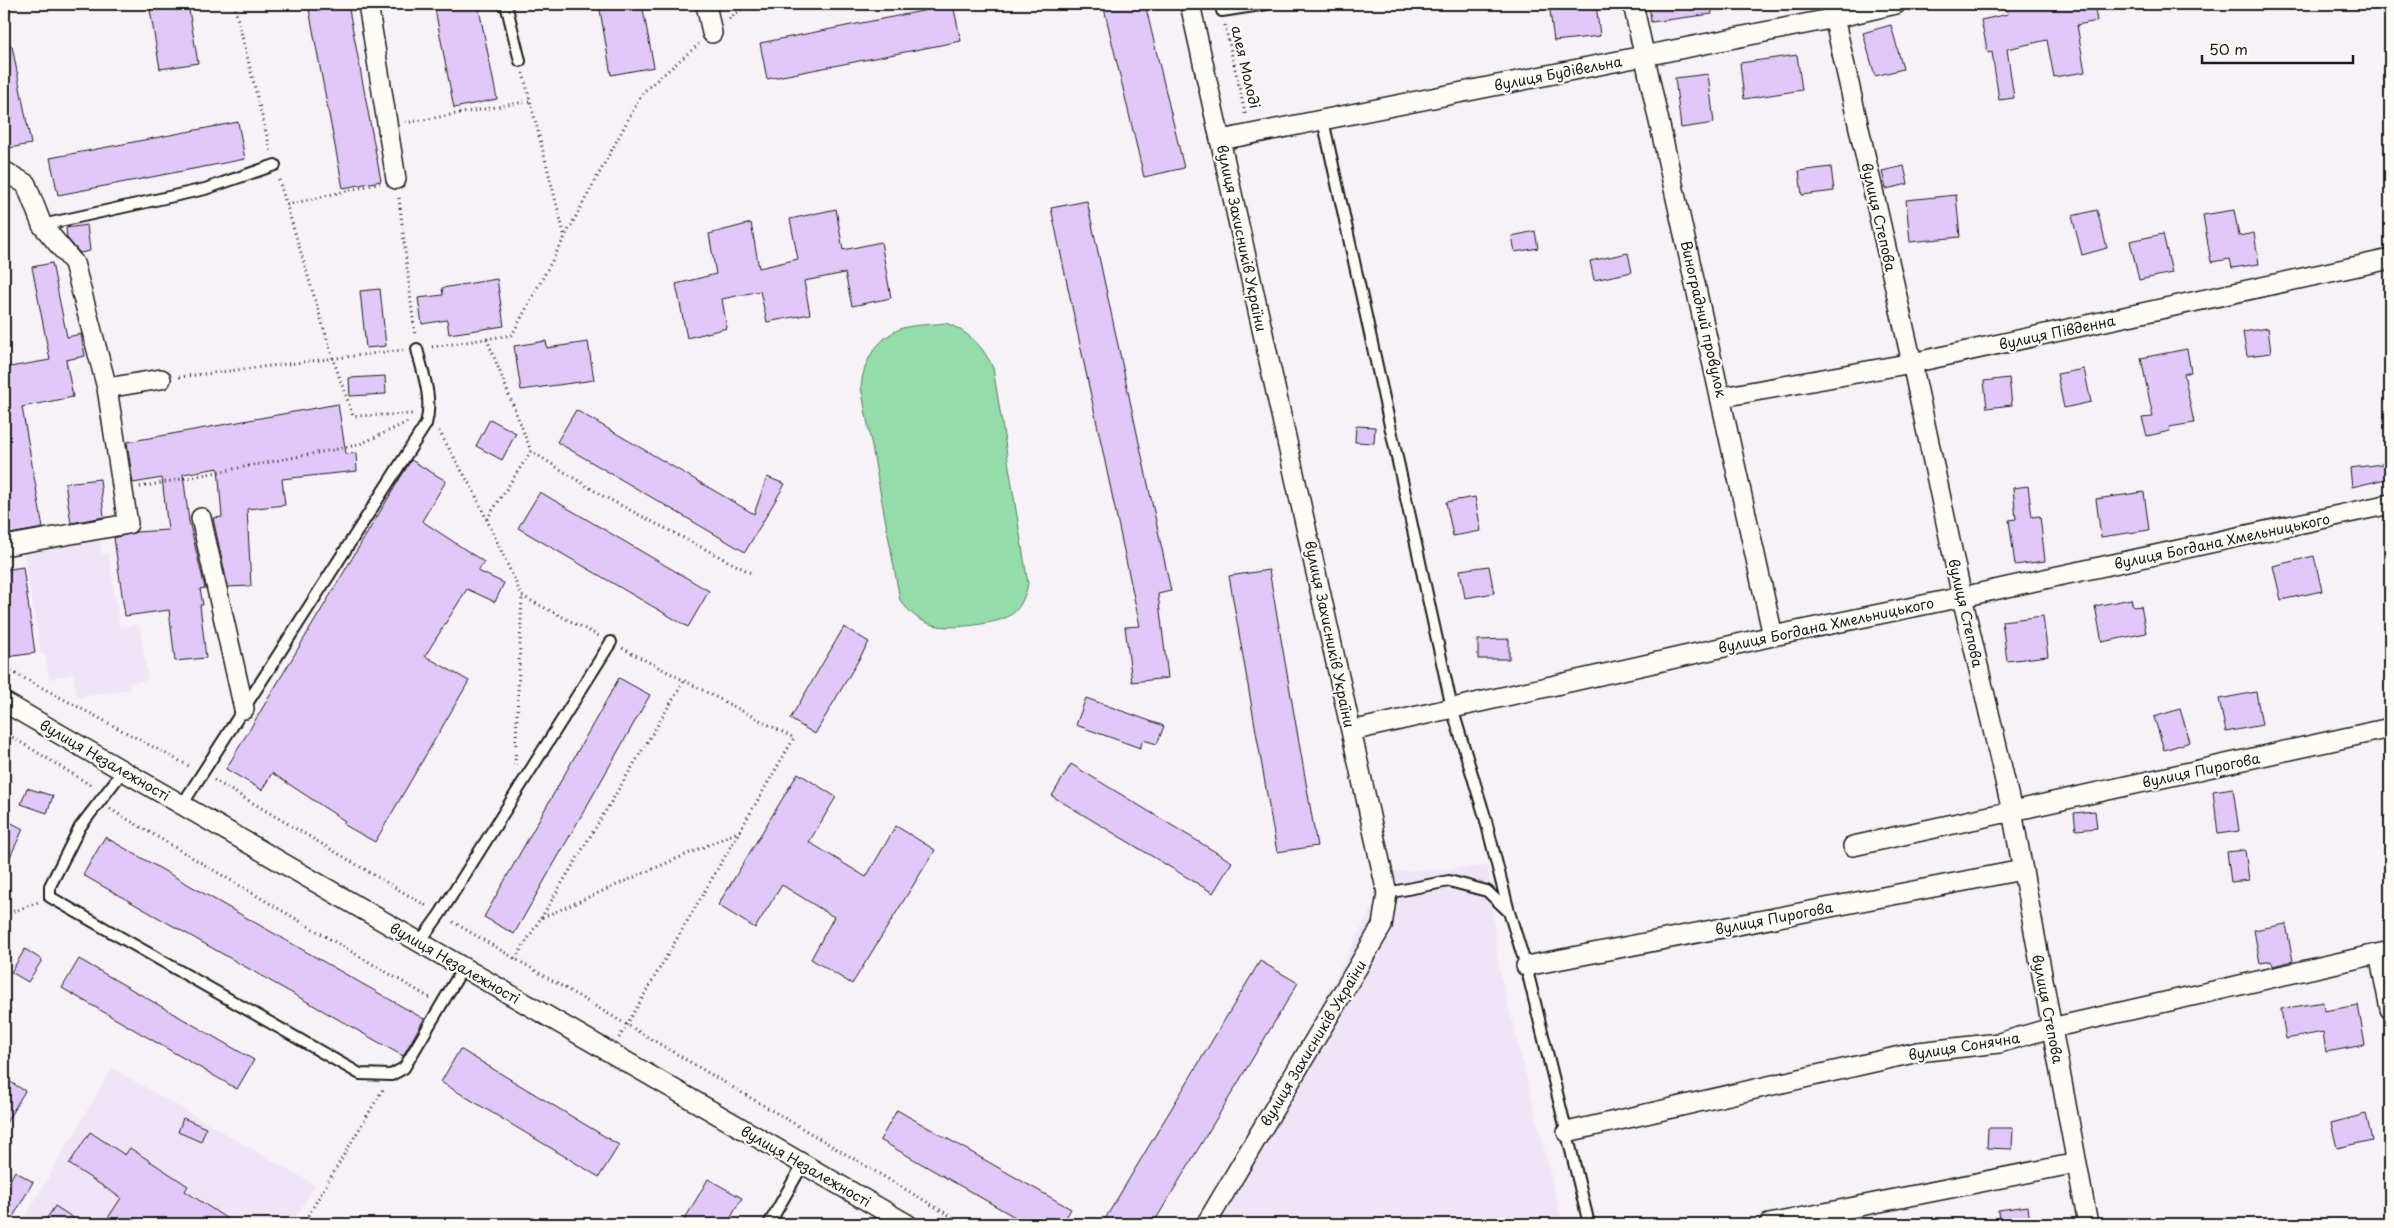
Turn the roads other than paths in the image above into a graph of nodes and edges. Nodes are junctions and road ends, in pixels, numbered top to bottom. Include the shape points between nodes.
1 (368, 4) edge
2 (506, 4) edge
3 (706, 4) edge
4 (1190, 4) edge
5 (1267, 4) edge
6 (1634, 4) edge
7 (1896, 4) edge
8 (1222, 11) road end
9 (1833, 11) edge
10 (712, 33) road end
11 (1644, 56) junction
12 (520, 61) road end
13 (1323, 120) junction
14 (1220, 140) junction
15 (275, 165) road end
16 (4, 171) edge
17 (396, 179) road end
18 (42, 225) junction
19 (2390, 259) edge
20 (417, 349) road end
21 (1912, 364) junction
22 (161, 379) road end
23 (107, 388) junction
24 (1722, 397) junction
25 (2390, 504) edge
26 (201, 518) dead end
27 (4, 546) edge
28 (1962, 597) junction
29 (1773, 636) junction
30 (611, 642) road end
31 (4, 702) edge
32 (244, 708) junction
33 (1452, 708) junction
34 (2390, 728) edge
35 (1351, 731) junction
36 (123, 771) junction
37 (182, 805) junction
38 (2012, 811) junction
39 (1852, 846) dead end
40 (2022, 870) junction
41 (1387, 893) junction
42 (1510, 912) junction
43 (419, 943) junction
44 (2385, 953) edge
45 (1526, 966) junction
46 (463, 968) junction
47 (2390, 1009) edge
48 (2052, 1028) junction
49 (1567, 1132) junction
50 (2077, 1163) junction
51 (803, 1164) junction
52 (769, 1224) edge
53 (907, 1224) edge
54 (1206, 1224) edge
55 (1589, 1224) edge
56 (1769, 1224) edge
57 (2088, 1224) edge

1 - 17 street
2 - 12 lane
3 - 10 street
4 - 14 street, вулиця Захисників України
5 - 8 lane
6 - 11 street, Виноградний провулок
7 - 9 street, вулиця Будівельна
9 - 11 street, вулиця Будівельна
9 - 21 street, вулиця Степова
11 - 13 street, вулиця Будівельна
11 - 24 street, Виноградний провулок
13 - 14 street, вулиця Будівельна
13 - 33 lane
14 - 35 street, вулиця Захисників України
15 - 18 lane via 205,189
16 - 18 street via 26,184
18 - 23 street via 74,263
19 - 21 street, вулиця Південна
20 - 32 lane via 429,398 429,413 420,433
21 - 24 street, вулиця Південна
21 - 28 street, вулиця Степова
22 - 23 street
23 - 27 street via 128,524
24 - 29 street, Виноградний провулок
25 - 28 street, вулиця Богдана Хмельницького
26 - 32 street
28 - 29 street, вулиця Богдана Хмельницького
28 - 38 street, вулиця Степова
29 - 33 street, вулиця Богдана Хмельницького
30 - 43 lane
31 - 36 street, вулиця Незалежності
32 - 37 lane
33 - 35 street, вулиця Богдана Хмельницького
33 - 42 lane
34 - 38 street, вулиця Пирогова
35 - 41 street, вулиця Захисників України
36 - 37 street, вулиця Незалежності
36 - 46 lane via 80,826 50,886 50,897 360,1074 391,1075 404,1068
37 - 43 street, вулиця Незалежності
38 - 39 street, вулиця Пирогова
38 - 40 street, вулиця Степова
40 - 45 street, вулиця Пирогова
40 - 48 street, вулиця Степова
41 - 42 lane via 1449,881 1487,891
41 - 54 street, вулиця Захисників України via 1382,926
42 - 45 lane
43 - 46 street, вулиця Незалежності
44 - 47 street
44 - 48 street, вулиця Сонячна
45 - 49 lane
46 - 51 street, вулиця Незалежності
48 - 49 street, вулиця Сонячна via 1999,1043 1918,1052
48 - 50 street, вулиця Степова
49 - 55 lane
50 - 56 street
50 - 57 street, вулиця Степова
51 - 52 lane
51 - 53 street, вулиця Незалежності

